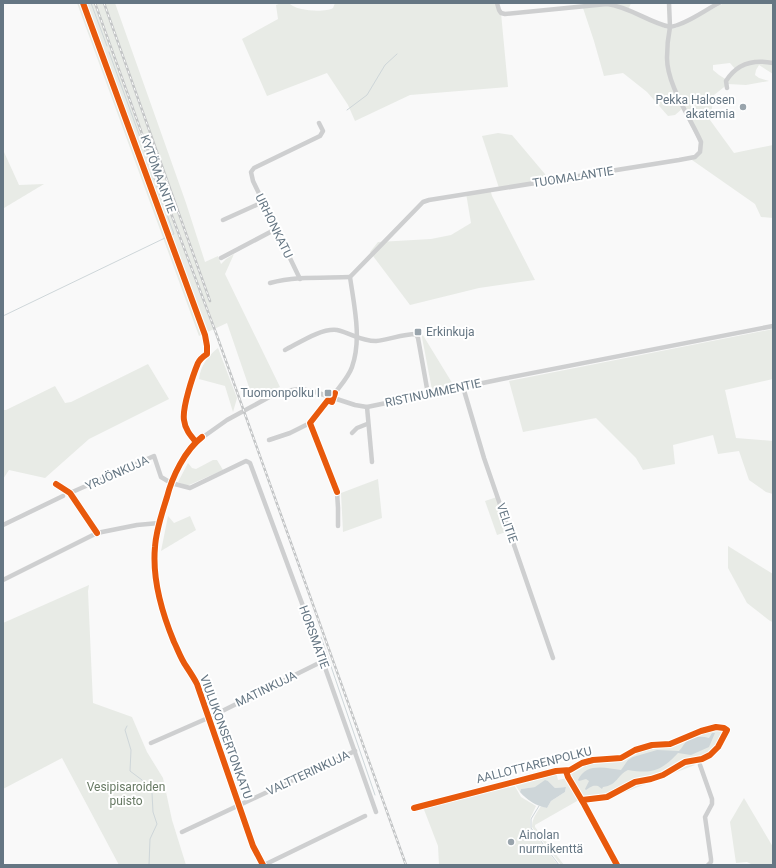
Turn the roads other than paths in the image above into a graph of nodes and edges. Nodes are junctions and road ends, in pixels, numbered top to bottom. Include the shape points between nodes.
1 (83, 3) edge
2 (497, 3) edge
3 (669, 3) edge
4 (719, 3) edge
5 (670, 27) junction
6 (773, 63) edge
7 (727, 88) dead end
8 (319, 123) dead end
9 (263, 202) junction
10 (223, 220) dead end
11 (276, 230) junction
12 (221, 258) dead end
13 (350, 277) junction
14 (300, 279) junction
15 (270, 283) dead end
16 (773, 326) edge
17 (356, 338) junction
18 (285, 350) dead end
19 (463, 387) junction
20 (335, 393) dead end
21 (428, 394) junction
22 (330, 396) junction
23 (367, 407) junction
24 (310, 423) junction
25 (367, 424) junction
26 (352, 433) dead end
27 (269, 440) dead end
28 (196, 442) junction
29 (372, 462) dead end
30 (171, 483) junction
31 (70, 493) dead end
32 (63, 496) dead end
33 (159, 524) junction
34 (3, 525) edge
35 (338, 526) dead end
36 (4, 578) edge
37 (553, 658) dead end
38 (323, 661) junction
39 (208, 718) junction
40 (151, 742) dead end
41 (355, 751) junction
42 (700, 765) dead end
43 (240, 806) junction
44 (376, 812) dead end
45 (365, 816) dead end
46 (182, 832) dead end
47 (264, 865) edge
48 (708, 865) edge

1 - 28 street, KYTÖMAANTIE via 205,335 207,354 198,363 184,407 186,427
2 - 5 street via 499,10 506,14 616,5
3 - 5 street
4 - 5 street
5 - 13 street, TUOMALANTIE via 667,58 669,71 672,84 701,142 700,152 695,157 423,202
6 - 7 street via 754,62 736,68 726,81
8 - 9 street, URHONKATU via 323,131 320,136 254,168 251,172
9 - 10 street
9 - 11 street, URHONKATU
11 - 12 street
11 - 14 street, URHONKATU
13 - 14 street
13 - 17 street
14 - 15 street
16 - 19 street, RISTINUMMENTIE
17 - 18 street via 336,330 323,331
17 - 20 street via 352,367
17 - 21 street via 376,340 416,334
19 - 21 street, RISTINUMMENTIE
19 - 37 street, VELITIE via 484,458
21 - 23 street, RISTINUMMENTIE
22 - 23 street, RISTINUMMENTIE
22 - 24 street
22 - 28 street, RISTINUMMENTIE via 300,389 273,395 227,420
23 - 25 street
24 - 27 street
24 - 35 street via 337,492
25 - 26 street
25 - 29 street
28 - 30 street, RISTINUMMENTIE via 178,467
30 - 31 street, YRJÖNKUJA via 160,477 154,456
30 - 33 street, RISTINUMMENTIE
30 - 38 street, HORSMATIE via 190,488 246,461 250,463
32 - 34 street
33 - 36 street via 137,525 97,533
33 - 39 street, VIULUKONSERTONKATU via 155,564 164,617 185,665 194,678
38 - 39 street, MATINKUJA
38 - 41 street, HORSMATIE
39 - 40 street, MATINKUJA
39 - 43 street, VIULUKONSERTONKATU
41 - 43 street, VALTTERINKUJA
41 - 44 street, HORSMATIE
42 - 48 street via 712,799 705,817 711,859
43 - 46 street, VALTTERINKUJA
43 - 47 street, VIULUKONSERTONKATU via 254,846
45 - 47 street

